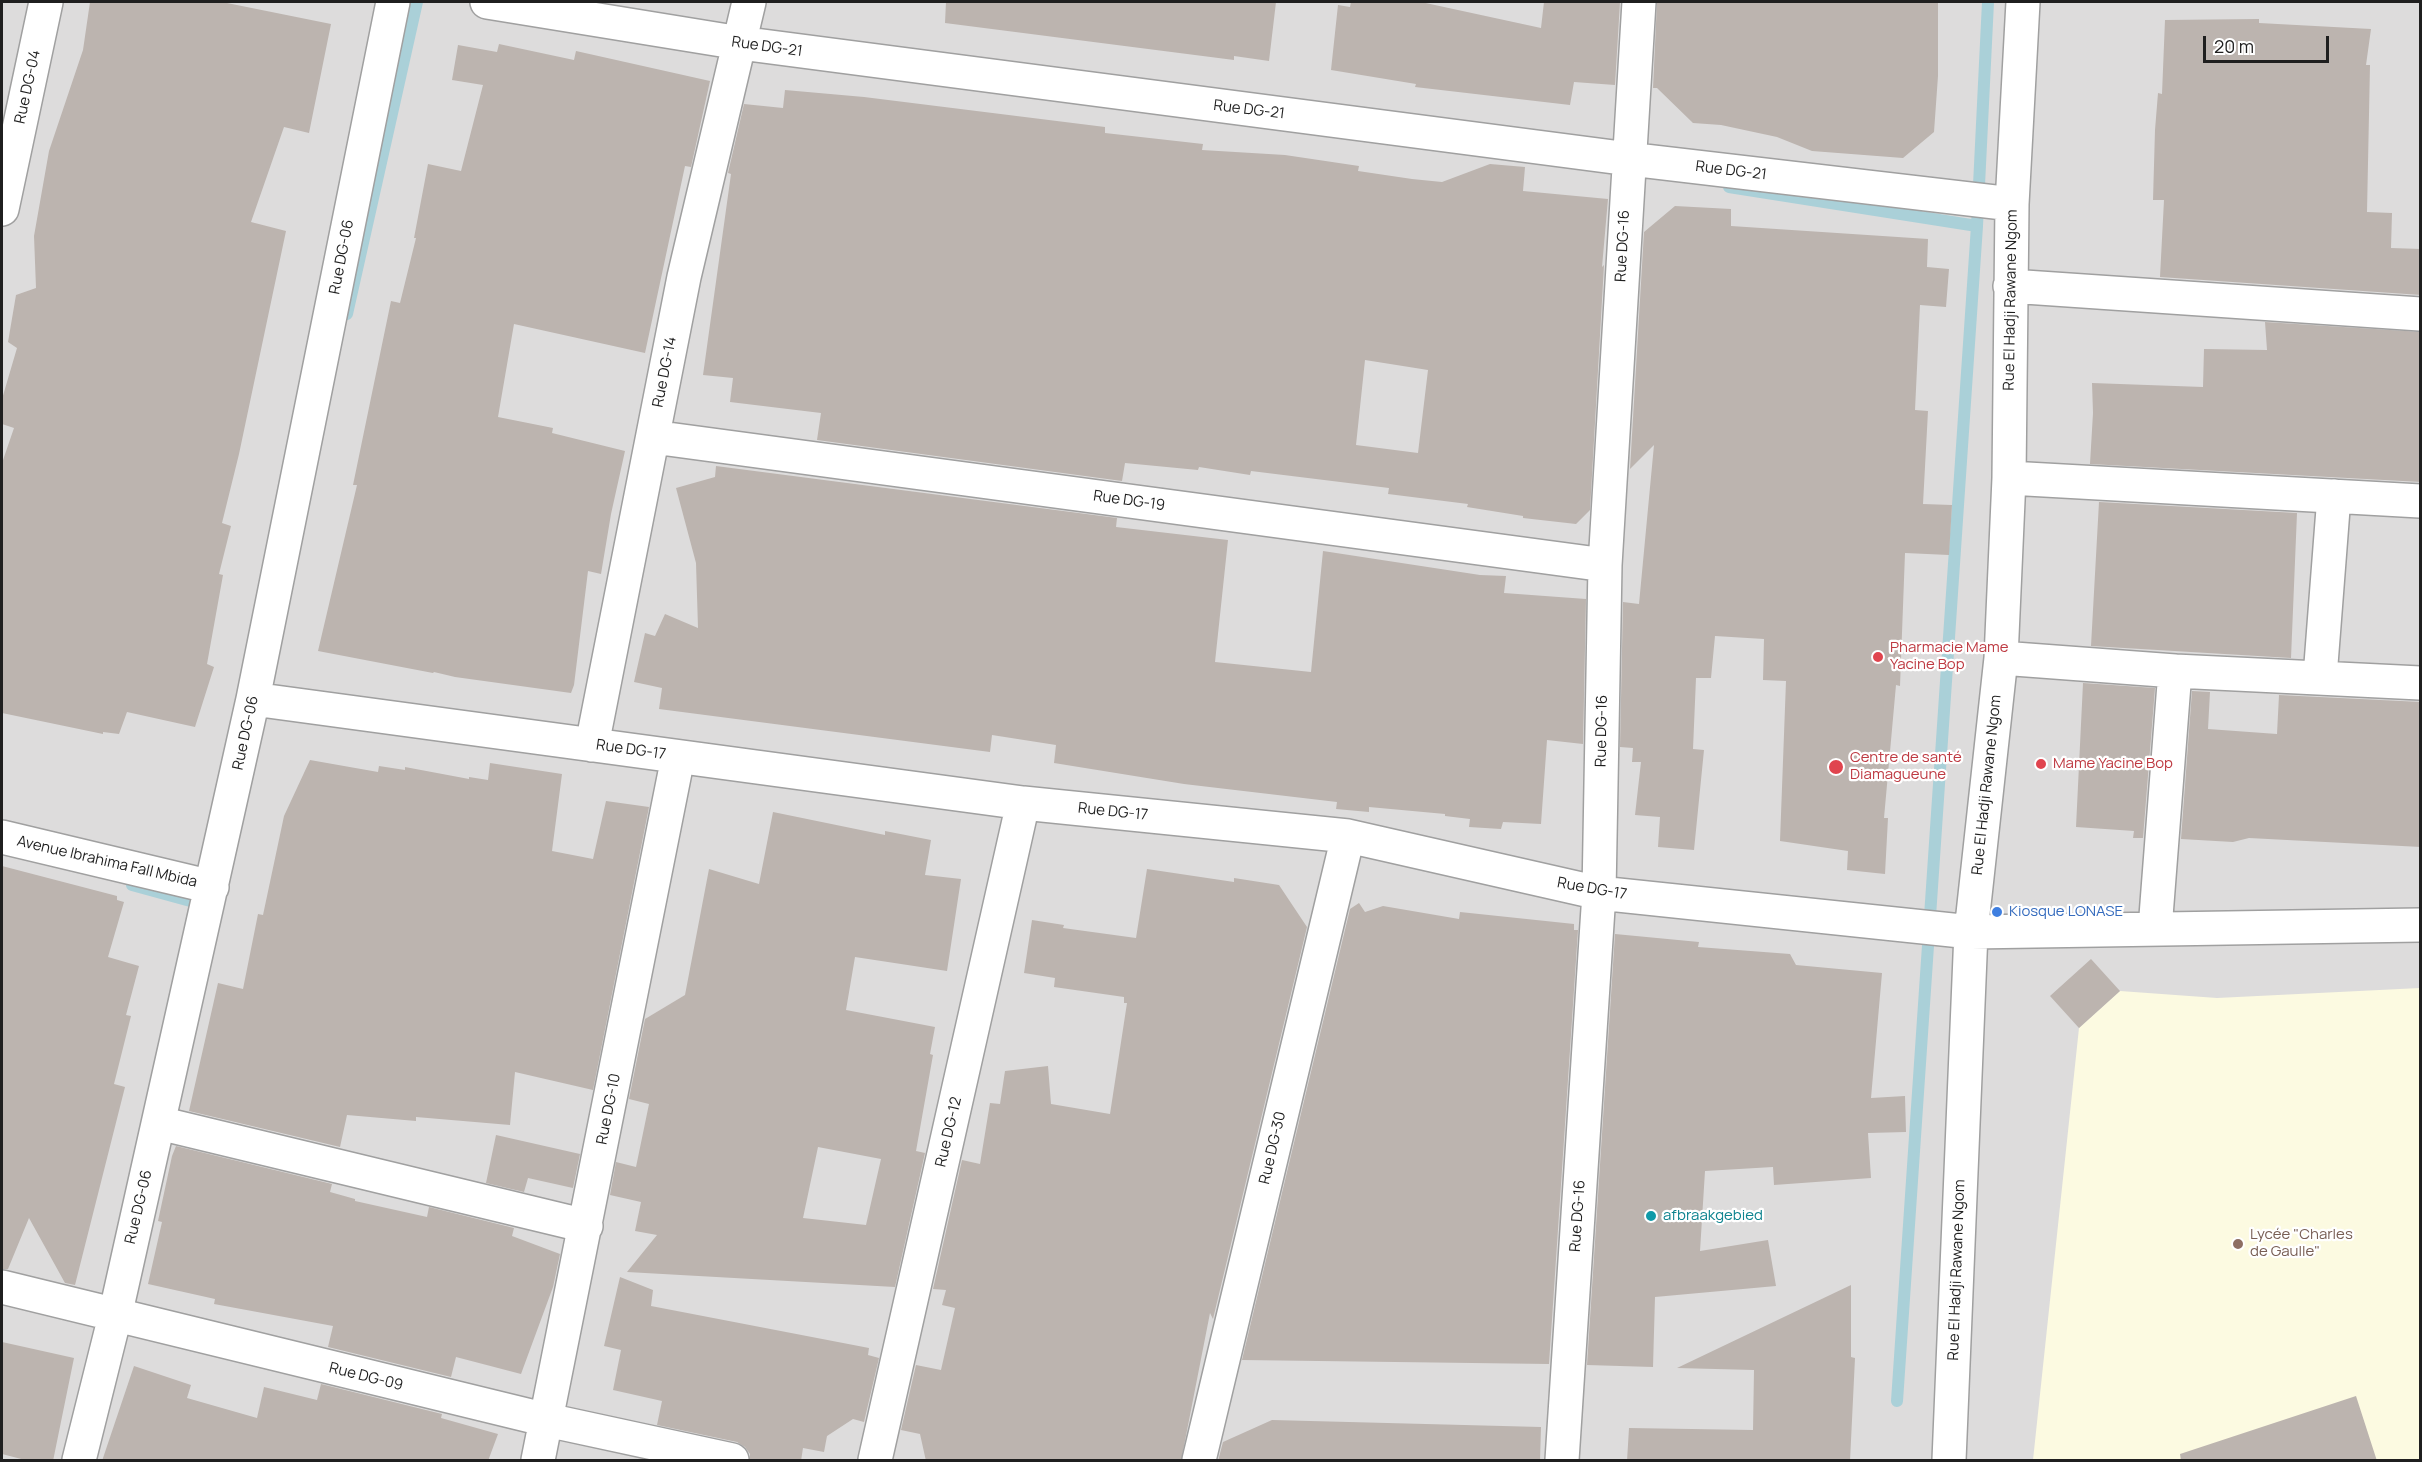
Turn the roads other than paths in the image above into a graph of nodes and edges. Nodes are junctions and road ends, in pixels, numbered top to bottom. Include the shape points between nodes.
1 (46, 2) edge
2 (393, 2) edge
3 (487, 2) edge
4 (749, 2) edge
5 (1639, 2) edge
6 (2023, 2) edge
7 (740, 43) junction
8 (1629, 159) junction
9 (2012, 204) junction
10 (2, 208) edge
11 (2010, 286) junction
12 (2421, 314) edge
13 (653, 437) junction
14 (2009, 478) junction
15 (2334, 496) junction
16 (2421, 501) edge
17 (1605, 565) junction
18 (2001, 658) junction
19 (2175, 670) junction
20 (2320, 677) junction
21 (2421, 683) edge
22 (253, 699) junction
23 (592, 745) junction
24 (678, 757) junction
25 (1023, 803) junction
26 (1348, 836) junction
27 (2, 837) edge
28 (212, 887) junction
29 (1599, 893) junction
30 (2421, 925) edge
31 (2155, 929) junction
32 (1971, 932) junction
33 (159, 1123) junction
34 (586, 1226) junction
35 (2, 1287) edge
36 (115, 1316) junction
37 (547, 1420) junction
38 (79, 1461) edge
39 (538, 1461) edge
40 (732, 1461) edge
41 (875, 1461) edge
42 (1199, 1461) edge
43 (1562, 1461) edge
44 (1948, 1461) edge

1 - 10 street, Rue DG-04
2 - 22 street, Rue DG-06
3 - 7 street, Rue DG-21
4 - 7 street, Rue DG-14
5 - 8 street, Rue DG-16
6 - 9 street, Rue El Hadji Rawane Ngom
7 - 8 street, Rue DG-21
7 - 13 street, Rue DG-14 via 684,277
8 - 9 street, Rue DG-21
8 - 17 street, Rue DG-16
9 - 11 street, Rue El Hadji Rawane Ngom
11 - 12 street
11 - 14 street, Rue El Hadji Rawane Ngom
13 - 17 street, Rue DG-19
13 - 23 street, Rue DG-14
14 - 15 street
14 - 18 street, Rue El Hadji Rawane Ngom
15 - 16 street
15 - 20 street
17 - 29 street, Rue DG-16
18 - 19 street
18 - 32 street, Rue El Hadji Rawane Ngom
19 - 20 street
19 - 31 street
20 - 21 street
22 - 23 street, Rue DG-17
22 - 28 street, Rue DG-06
23 - 24 street, Rue DG-17
24 - 25 street, Rue DG-17
24 - 34 street, Rue DG-10
25 - 26 street, Rue DG-17
25 - 41 street, Rue DG-12
26 - 29 street, Rue DG-17
26 - 42 street, Rue DG-30
27 - 28 street, Avenue Ibrahima Fall Mbida
28 - 33 street, Rue DG-06
29 - 32 street, Rue DG-17
29 - 43 street, Rue DG-16
30 - 31 street, Rue DG-17
31 - 32 street, Rue DG-17
32 - 44 street, Rue El Hadji Rawane Ngom
33 - 34 street
33 - 36 street, Rue DG-06
34 - 37 street, Rue DG-10
35 - 36 street, Rue DG-09
36 - 37 street, Rue DG-09
36 - 38 street, Rue DG-06
37 - 39 street, Rue DG-10
37 - 40 street, Rue DG-09

